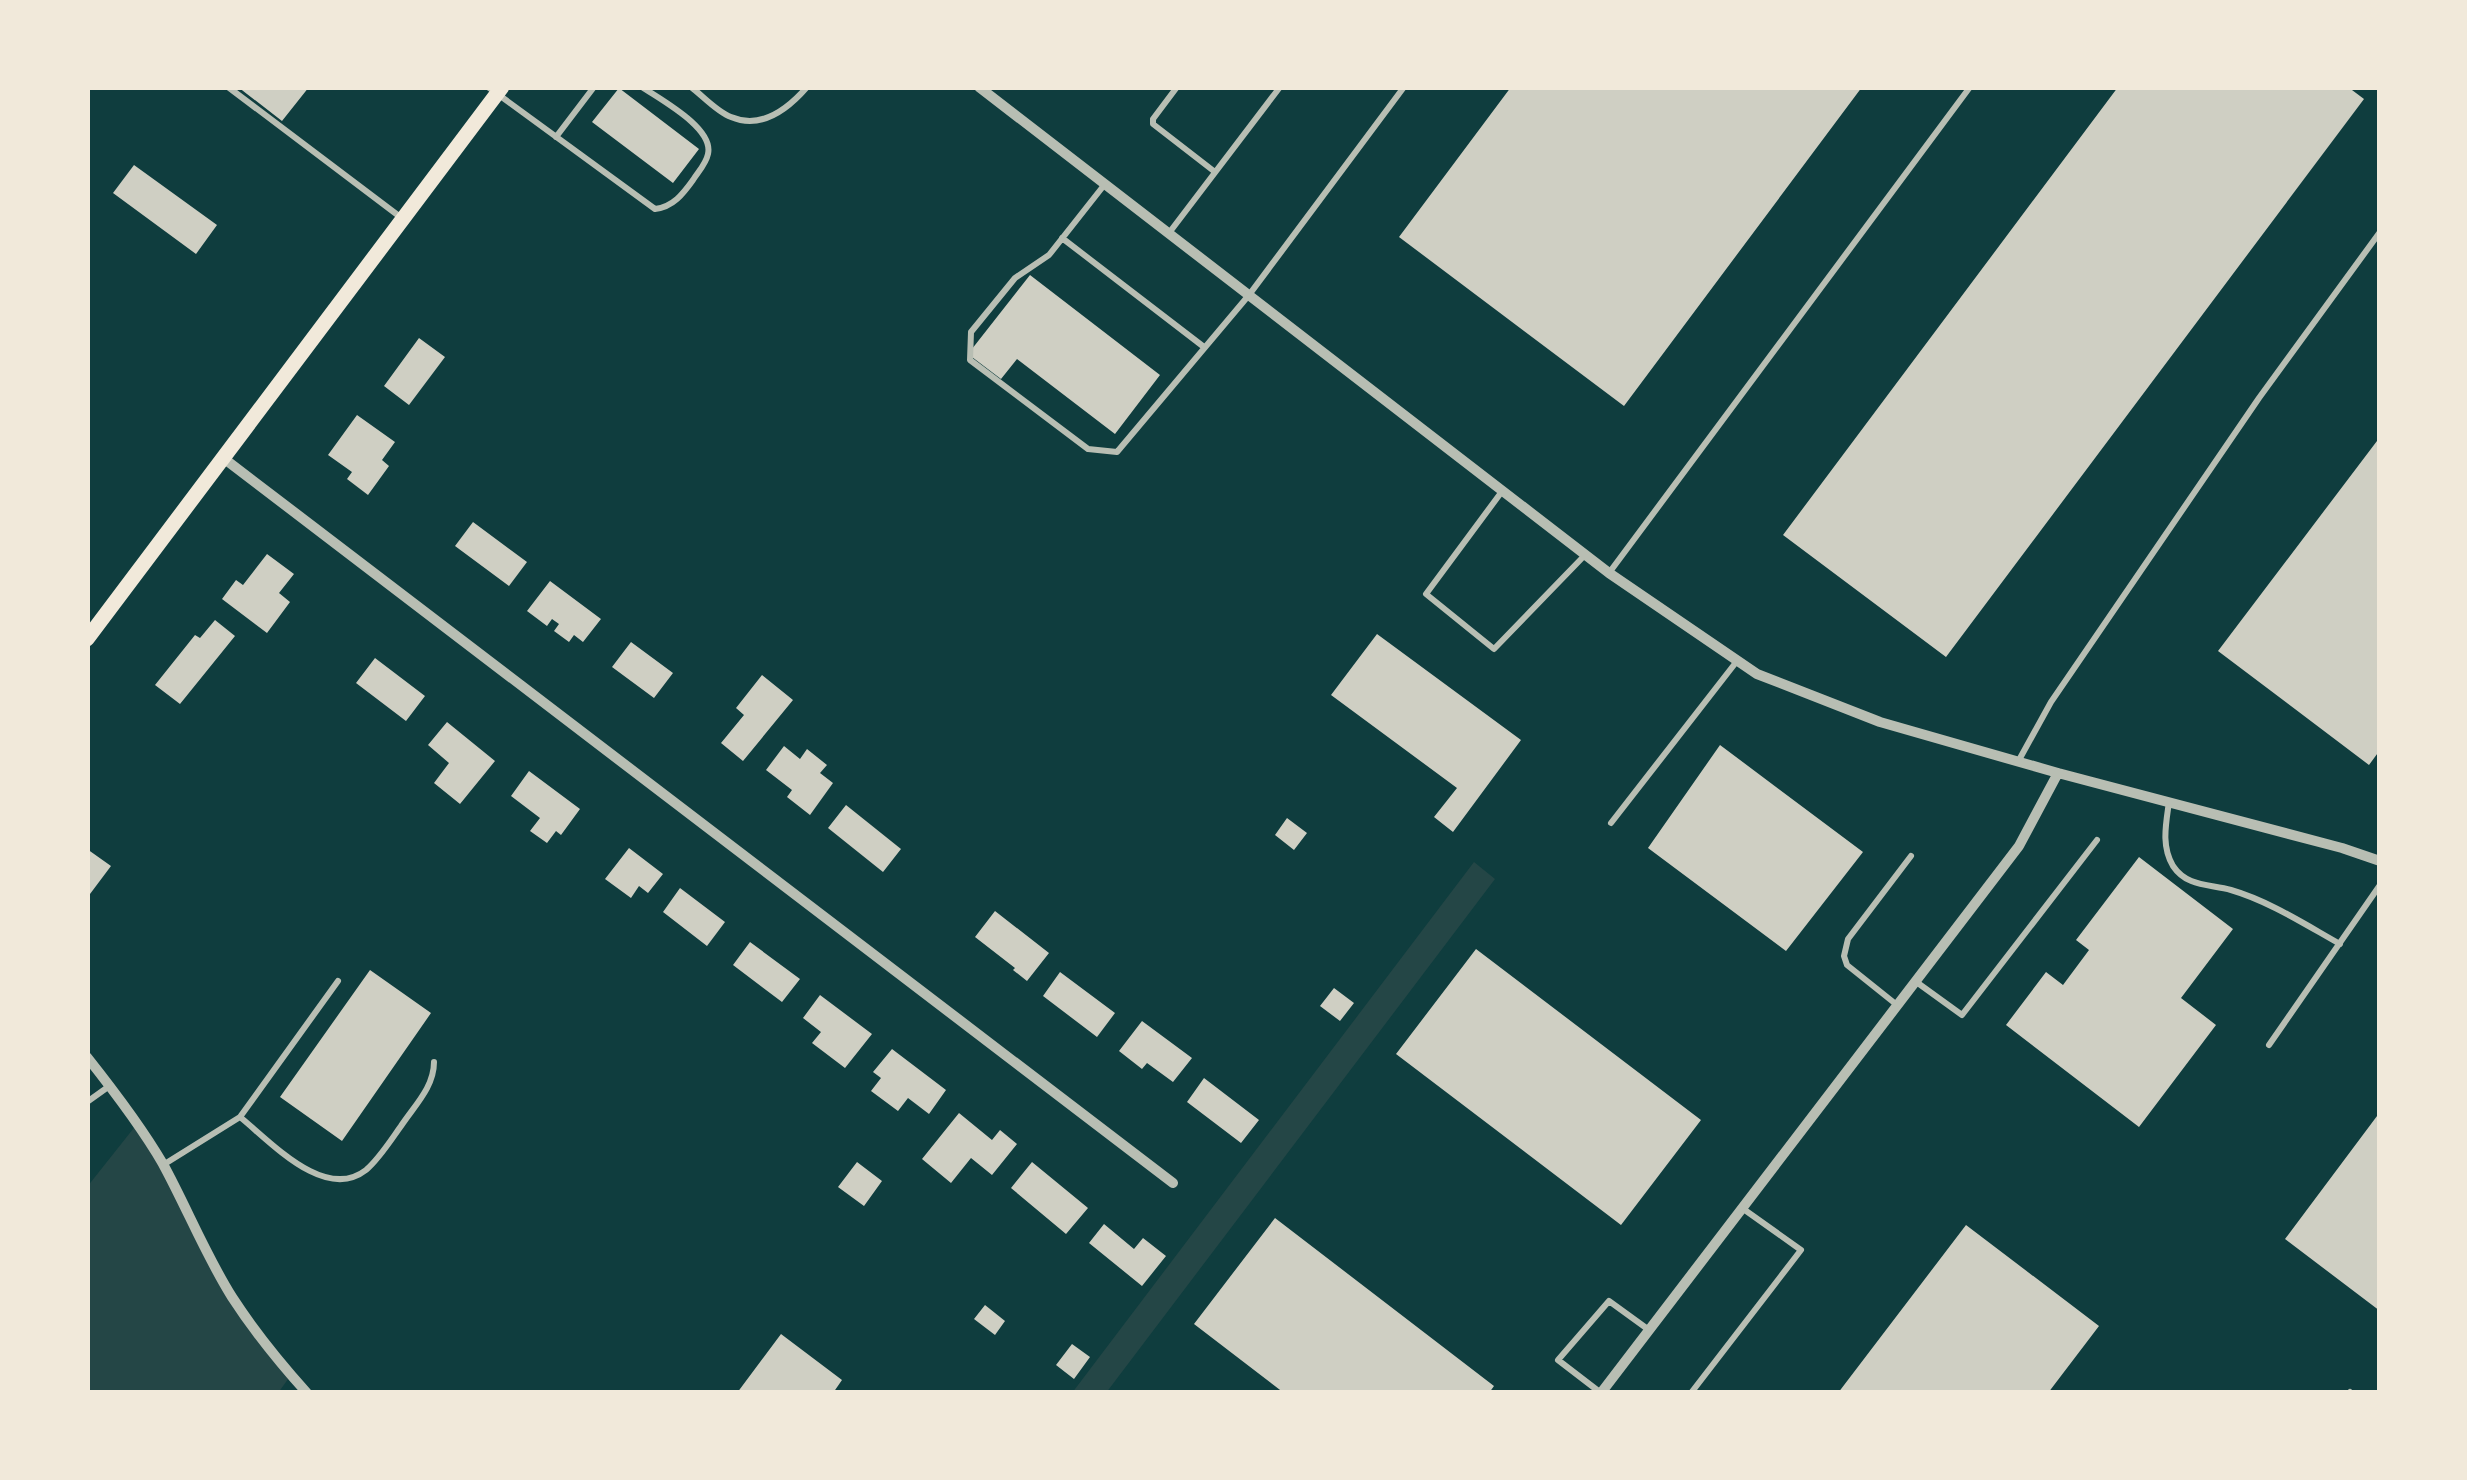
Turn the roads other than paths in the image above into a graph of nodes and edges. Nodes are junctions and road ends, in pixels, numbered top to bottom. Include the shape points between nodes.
1 (228, 87) edge
2 (594, 87) edge
3 (642, 87) edge
4 (691, 87) edge
5 (807, 87) edge
6 (979, 87) edge
7 (1177, 87) edge
8 (1280, 87) edge
9 (1404, 87) edge
10 (1970, 87) edge
11 (496, 89) edge
12 (556, 137) junction
13 (1215, 172) junction
14 (1105, 184) junction
15 (402, 218) junction
16 (2380, 232) edge
17 (1169, 233) junction
18 (1062, 238) junction
19 (1249, 295) junction
20 (1204, 347) junction
21 (222, 457) junction
22 (1503, 490) junction
23 (1585, 555) junction
24 (1609, 573) junction
25 (87, 639) edge
26 (1737, 661) junction
27 (2019, 760) junction
28 (2058, 773) junction
29 (2169, 802) junction
30 (1611, 823) dead end
31 (2097, 840) dead end
32 (1911, 856) dead end
33 (2380, 861) edge
34 (2380, 885) edge
35 (2340, 944) junction
36 (338, 981) dead end
37 (1915, 981) junction
38 (1897, 1005) junction
39 (2269, 1045) dead end
40 (87, 1057) edge
41 (434, 1062) dead end
42 (110, 1086) junction
43 (87, 1102) edge
44 (241, 1117) junction
45 (163, 1165) junction
46 (1173, 1183) dead end
47 (1742, 1208) junction
48 (1649, 1330) junction
49 (307, 1393) edge
50 (1601, 1393) edge
51 (1691, 1393) edge

1 - 15 lane
2 - 12 lane
3 - 12 lane via 708,141 705,163 666,208 655,209
4 - 5 lane via 730,117 763,121
6 - 14 street
7 - 13 lane via 1153,124
8 - 13 lane
9 - 19 lane
10 - 24 lane
11 - 12 lane
11 - 15 main road
13 - 17 lane
14 - 17 street
14 - 18 lane
15 - 21 main road
16 - 27 lane via 2051,702
17 - 19 street
18 - 20 lane
18 - 20 lane via 971,332 970,360 1088,448 1117,452
19 - 20 lane
19 - 22 street
21 - 25 main road
21 - 46 street
22 - 23 street
22 - 23 lane via 1426,594 1494,649
23 - 24 street
24 - 26 street
26 - 27 street via 1880,722
26 - 30 lane
27 - 28 street
28 - 29 street
28 - 37 street via 2019,846
29 - 33 street
29 - 35 lane via 2164,841 2188,881 2263,903
31 - 37 lane via 1962,1015
32 - 38 lane via 1848,939 1844,956
34 - 35 lane
35 - 39 lane
36 - 44 lane
37 - 38 street
38 - 47 street
40 - 42 street
41 - 44 lane via 434,1078 397,1131 367,1169 346,1180 298,1163
42 - 43 lane
42 - 45 street
44 - 45 lane
45 - 49 street via 234,1300
47 - 48 street
47 - 51 lane via 1802,1250
48 - 50 street
48 - 50 lane via 1609,1301 1558,1360

